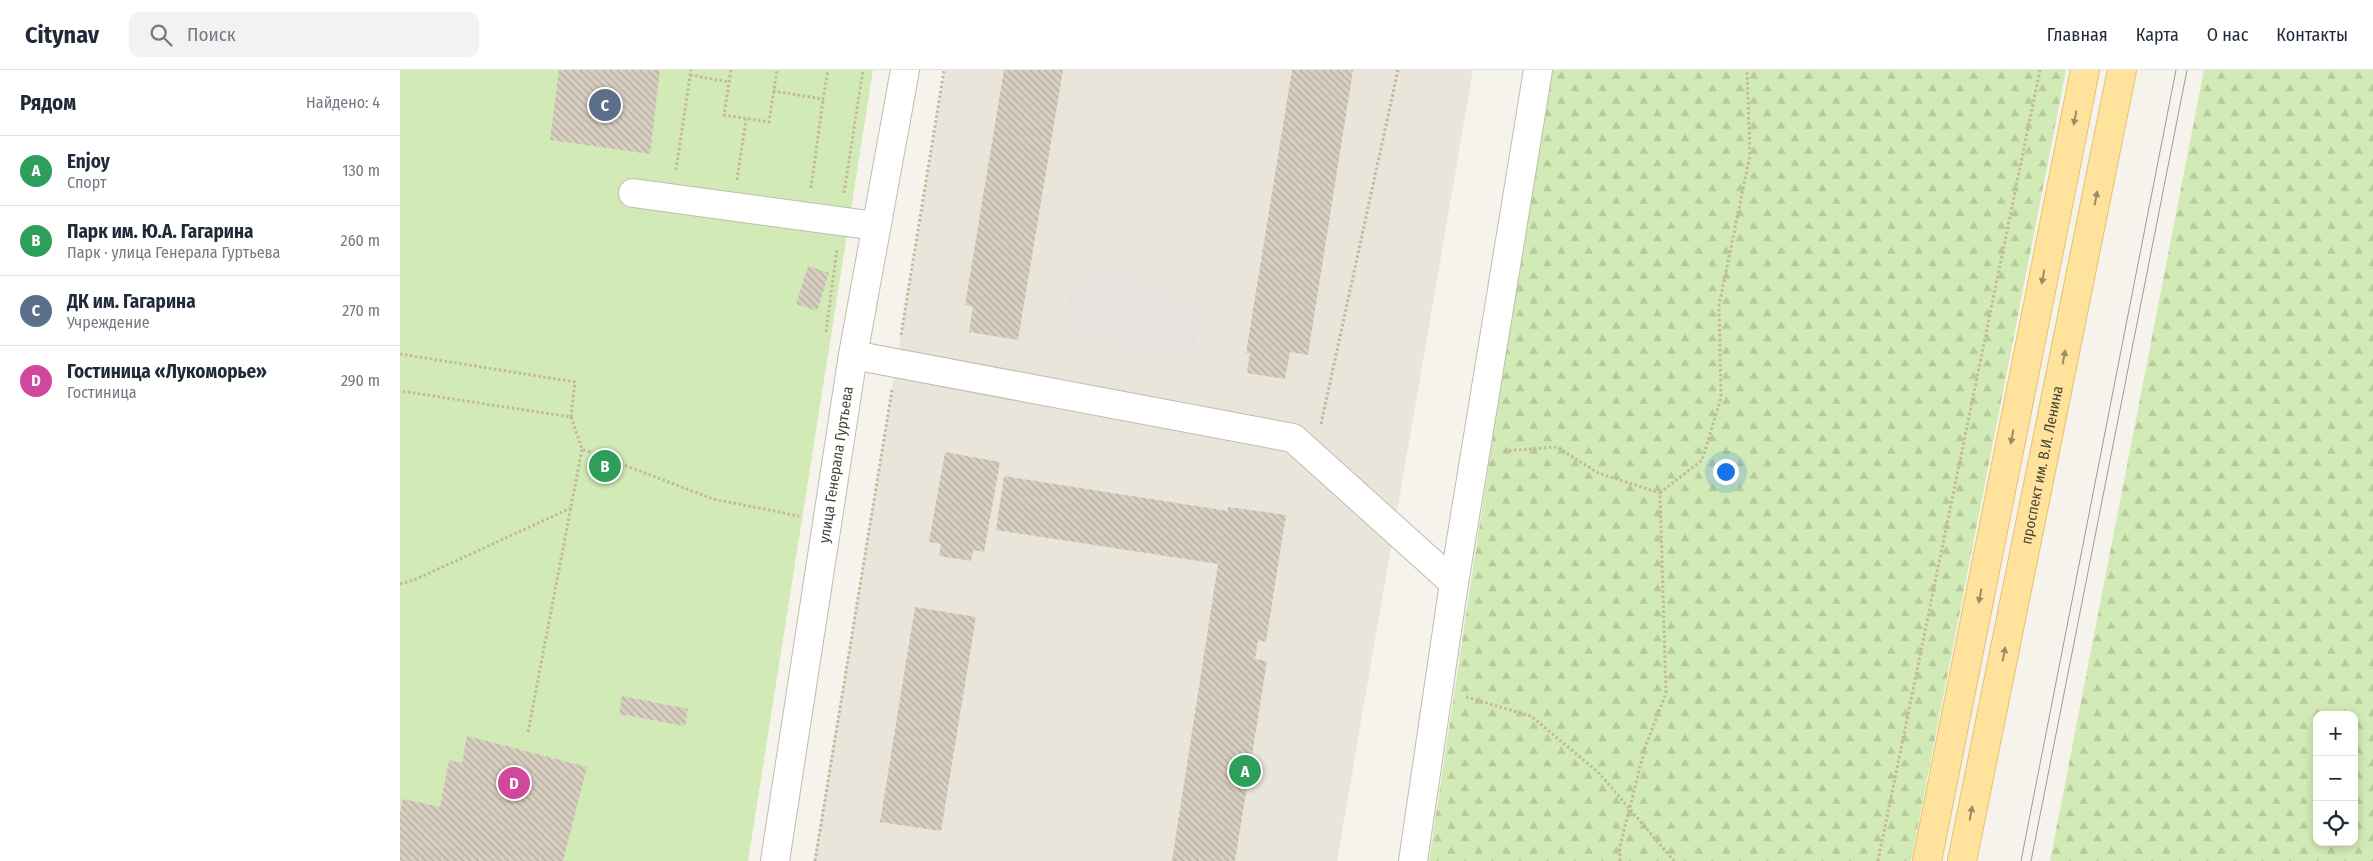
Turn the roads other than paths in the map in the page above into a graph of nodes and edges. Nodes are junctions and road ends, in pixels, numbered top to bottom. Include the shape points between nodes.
1 (905, 70) edge
2 (1538, 70) edge
3 (2085, 70) edge
4 (2122, 70) edge
5 (633, 193) dead end
6 (876, 226) junction
7 (853, 355) junction
8 (1454, 583) junction
9 (775, 861) edge
10 (1413, 861) edge
11 (1927, 861) edge
12 (1962, 861) edge

1 - 6 street, улица Генерала Гуртьева
2 - 8 street
3 -> 11 main road
12 -> 4 main road, проспект им. В.И. Ленина
5 - 6 street
6 - 7 street, улица Генерала Гуртьева
7 - 8 street via 1293,438
7 - 9 street, улица Генерала Гуртьева
8 - 10 street

